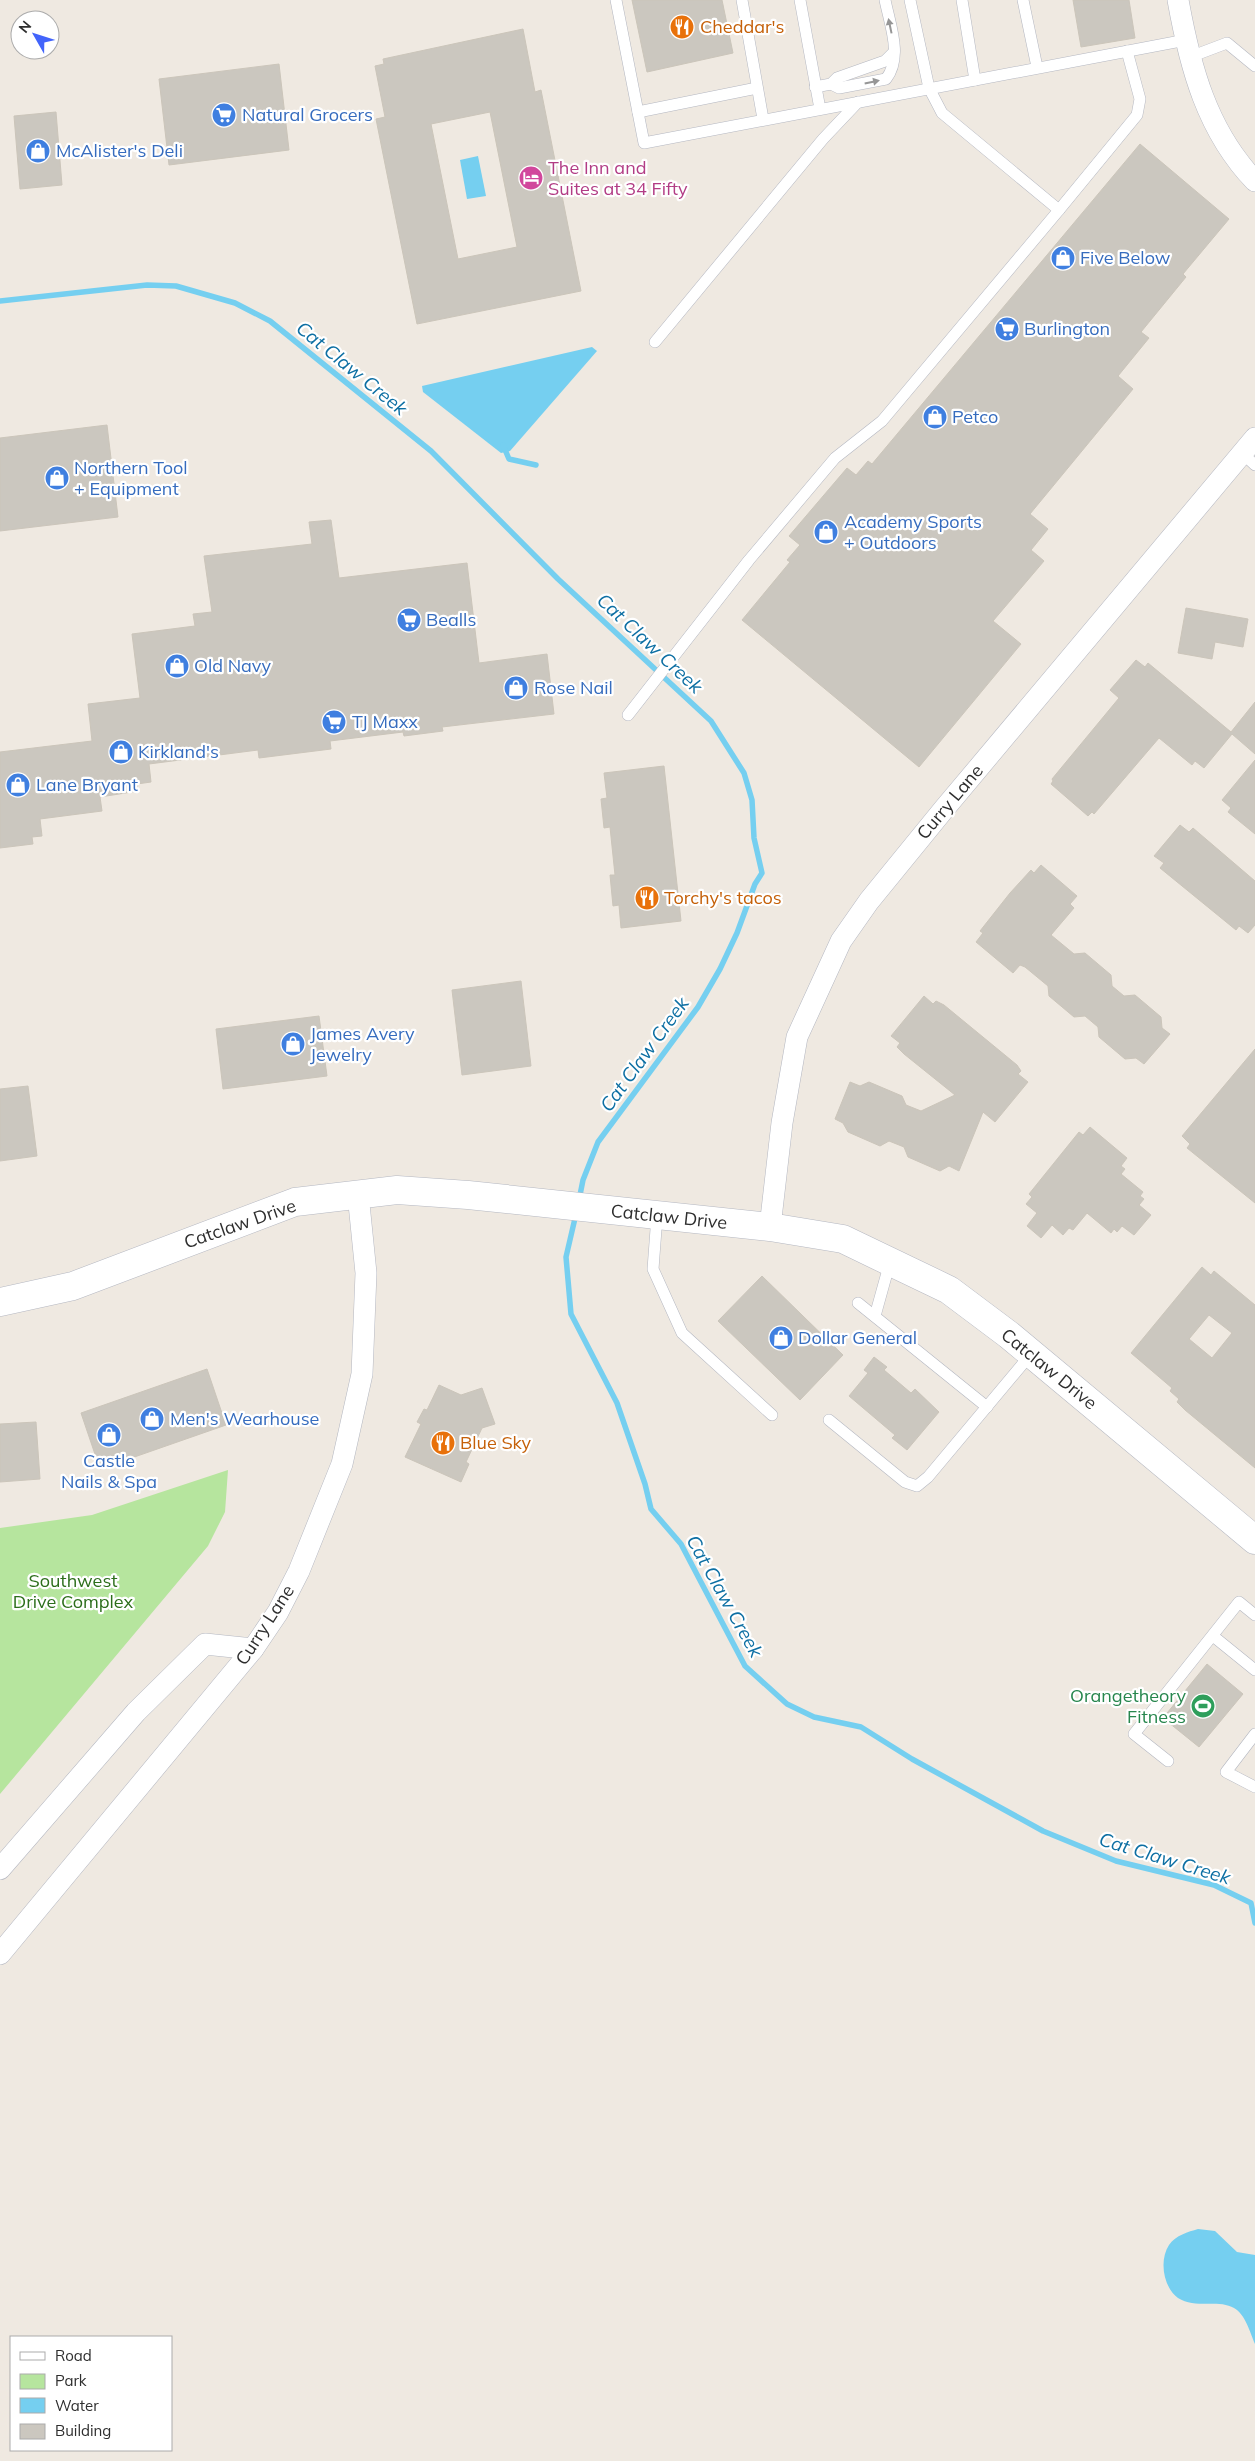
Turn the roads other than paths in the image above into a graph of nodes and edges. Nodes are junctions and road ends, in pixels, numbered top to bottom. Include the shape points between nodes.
1 (616, 0) edge
2 (742, 0) edge
3 (800, 0) edge
4 (885, 0) edge
5 (910, 0) edge
6 (962, 0) edge
7 (1023, 0) edge
8 (1178, 0) edge
9 (1188, 48) junction
10 (1127, 51) junction
11 (894, 52) junction
12 (1255, 66) edge
13 (1037, 67) junction
14 (975, 80) junction
15 (831, 84) junction
16 (815, 87) junction
17 (758, 88) junction
18 (929, 88) junction
19 (858, 102) junction
20 (820, 109) junction
21 (638, 112) junction
22 (763, 119) junction
23 (1255, 181) edge
24 (1059, 210) junction
25 (655, 342) dead end
26 (1251, 452) edge
27 (628, 715) dead end
28 (358, 1194) junction
29 (657, 1216) junction
30 (770, 1227) junction
31 (890, 1260) junction
32 (0, 1302) edge
33 (858, 1303) dead end
34 (875, 1316) junction
35 (1031, 1354) junction
36 (986, 1407) junction
37 (772, 1415) dead end
38 (829, 1420) dead end
39 (1255, 1540) edge
40 (1255, 1615) edge
41 (1213, 1636) junction
42 (253, 1649) junction
43 (1255, 1670) edge
44 (1255, 1734) edge
45 (1168, 1761) dead end
46 (1255, 1786) edge
47 (0, 1869) edge
48 (0, 1954) edge

1 - 21 lane
2 - 17 lane
3 - 16 lane
11 -> 4 lane
5 - 18 lane
6 - 14 lane
7 - 13 lane
8 - 9 street
9 - 10 lane
9 - 12 lane via 1227,43
9 - 23 street via 1197,83 1222,139
10 - 13 lane
10 - 24 lane via 1140,99 1137,115
11 - 15 lane via 885,62 837,78
15 -> 11 lane via 839,88 886,79 892,70
13 - 14 lane
14 - 18 lane
15 - 16 lane
16 - 20 lane
17 - 21 lane
17 - 22 lane
18 - 19 lane
18 - 24 lane via 942,113
19 - 20 lane
19 - 25 lane via 823,139
20 - 22 lane
21 - 22 lane via 644,143
24 - 27 lane via 882,421 835,458 749,560
26 - 30 street, Curry Lane via 944,809 869,901 841,941 797,1038 782,1123
28 - 29 street, Catclaw Drive via 397,1190 468,1195
28 - 32 street, Catclaw Drive via 295,1202 73,1286
28 - 42 street, Curry Lane via 366,1273 362,1374 342,1464 299,1571 278,1612
29 - 30 street, Catclaw Drive
29 - 37 lane via 652,1269 682,1333
30 - 31 street, Catclaw Drive via 843,1240
31 - 34 lane
31 - 35 street, Catclaw Drive via 949,1290
33 - 34 lane
34 - 36 lane
35 - 36 lane
35 - 39 street, Catclaw Drive
36 - 38 lane via 928,1478 917,1486 905,1482
40 - 41 lane via 1239,1602
41 - 43 lane
41 - 45 lane via 1134,1734
42 - 47 street via 205,1644 136,1712
42 - 48 street, Curry Lane
44 - 46 lane via 1226,1772

